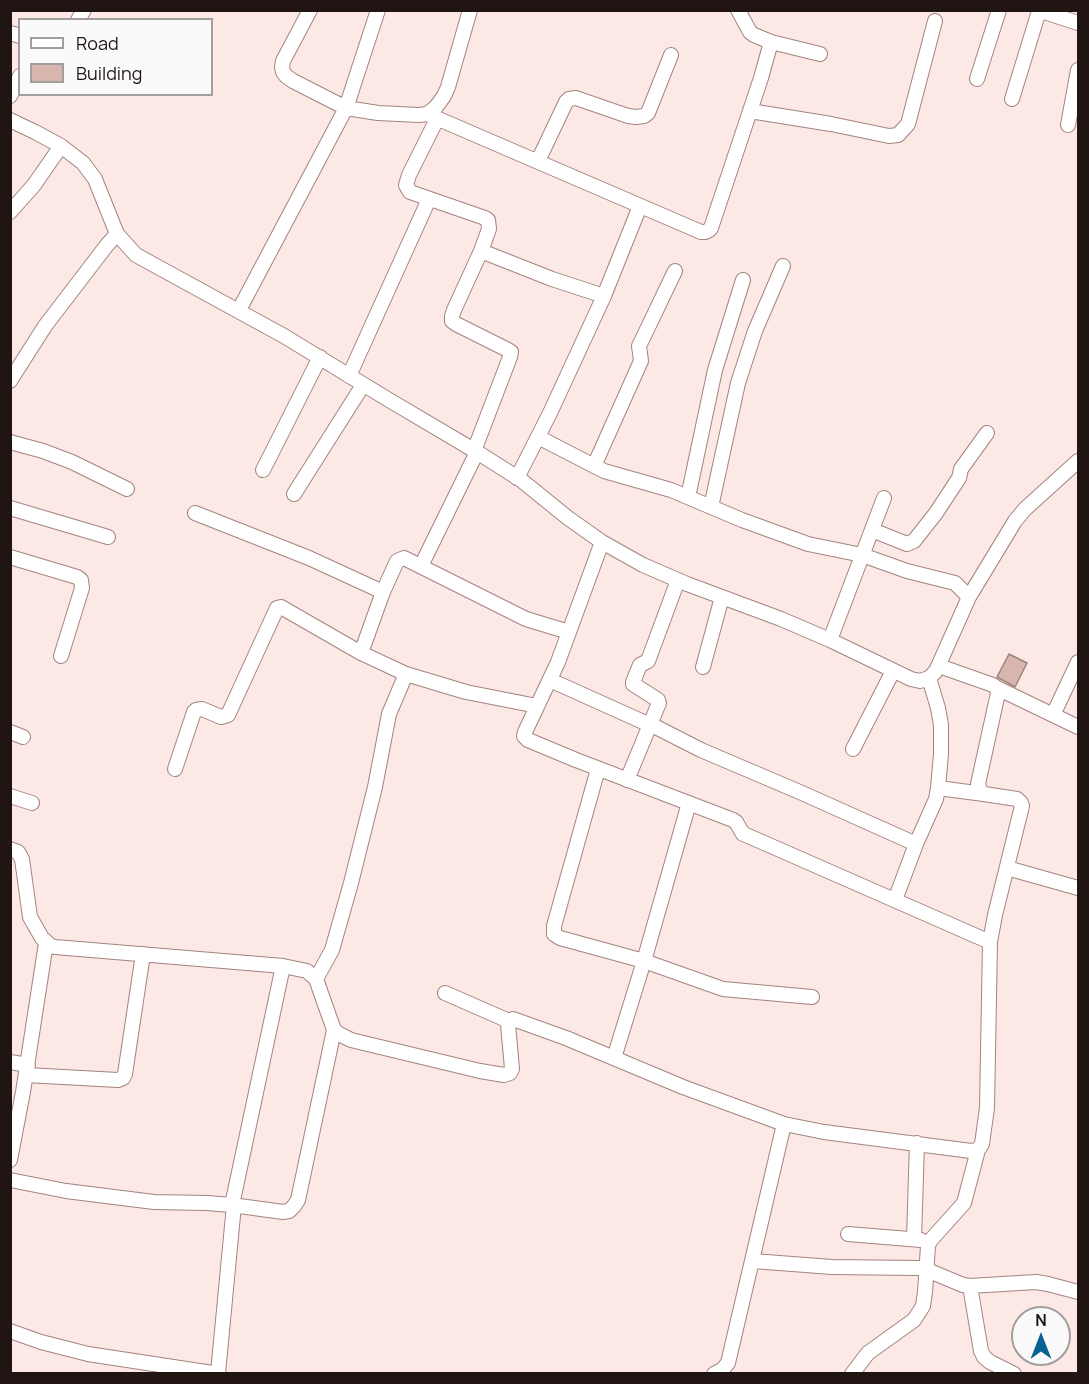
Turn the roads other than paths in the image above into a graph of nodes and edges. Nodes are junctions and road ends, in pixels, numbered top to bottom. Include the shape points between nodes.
1 (310, 10) edge
2 (378, 10) edge
3 (470, 10) edge
4 (738, 10) edge
5 (999, 10) edge
6 (1038, 11) edge
7 (935, 21) dead end
8 (1078, 23) edge
9 (771, 42) junction
10 (820, 54) dead end
11 (671, 55) dead end
12 (1078, 70) edge
13 (977, 79) dead end
14 (18, 80) edge
15 (10, 96) edge
16 (1012, 99) dead end
17 (346, 108) junction
18 (750, 111) junction
19 (433, 116) junction
20 (10, 120) edge
21 (1068, 125) dead end
22 (61, 146) junction
23 (538, 162) junction
24 (429, 199) junction
25 (640, 206) junction
26 (10, 212) edge
27 (117, 234) junction
28 (481, 251) junction
29 (783, 266) dead end
30 (675, 271) dead end
31 (743, 280) dead end
32 (604, 296) junction
33 (239, 310) junction
34 (320, 357) junction
35 (349, 376) junction
36 (10, 381) edge
37 (363, 385) junction
38 (987, 433) dead end
39 (538, 437) junction
40 (10, 442) edge
41 (476, 452) junction
42 (1078, 461) edge
43 (594, 466) junction
44 (263, 470) dead end
45 (517, 478) junction
46 (127, 489) dead end
47 (294, 494) dead end
48 (688, 497) junction
49 (884, 498) dead end
50 (711, 507) junction
51 (10, 508) edge
52 (195, 513) dead end
53 (872, 530) junction
54 (108, 537) dead end
55 (602, 542) junction
56 (862, 555) junction
57 (10, 556) edge
58 (421, 566) junction
59 (678, 580) junction
60 (383, 592) junction
61 (722, 597) junction
62 (969, 597) junction
63 (569, 632) junction
64 (830, 640) junction
65 (361, 653) junction
66 (61, 656) dead end
67 (1078, 662) edge
68 (939, 666) junction
69 (703, 667) dead end
70 (893, 671) junction
71 (406, 674) junction
72 (929, 678) junction
73 (550, 680) junction
74 (997, 688) junction
75 (537, 706) junction
76 (1053, 715) junction
77 (650, 725) junction
78 (1078, 727) edge
79 (853, 749) dead end
80 (175, 769) dead end
81 (598, 769) junction
82 (627, 780) junction
83 (938, 788) junction
84 (984, 794) junction
85 (10, 796) edge
86 (32, 803) dead end
87 (689, 803) junction
88 (916, 844) junction
89 (10, 849) edge
90 (1007, 868) junction
91 (1078, 888) edge
92 (895, 900) junction
93 (990, 942) junction
94 (46, 943) junction
95 (143, 954) junction
96 (644, 962) junction
97 (283, 966) junction
98 (316, 979) junction
99 (445, 993) dead end
100 (812, 997) dead end
101 (509, 1022) junction
102 (334, 1030) junction
103 (614, 1058) junction
104 (10, 1062) edge
105 (27, 1070) junction
106 (784, 1124) junction
107 (917, 1143) junction
108 (978, 1150) junction
109 (10, 1160) edge
110 (10, 1180) edge
111 (233, 1205) junction
112 (848, 1234) dead end
113 (914, 1239) junction
114 (930, 1241) junction
115 (753, 1261) junction
116 (927, 1270) junction
117 (970, 1286) junction
118 (1078, 1292) edge
119 (10, 1331) edge
120 (218, 1373) edge
121 (714, 1374) edge
122 (852, 1374) edge
123 (1014, 1374) edge

1 - 17 street via 283,61 283,72
2 - 17 street
3 - 19 street via 448,87
4 - 9 street via 750,32
5 - 13 street
6 - 8 street
6 - 16 street
7 - 18 street via 908,124 898,135
9 - 10 street
9 - 18 street
11 - 23 street via 644,116 628,116 569,99
12 - 21 street
14 - 15 street
17 - 19 street
17 - 33 street
18 - 25 street via 709,230 701,232
19 - 23 street
19 - 24 street via 406,182 410,192
20 - 22 street
22 - 26 street
22 - 27 street via 83,163 95,179
23 - 25 street
24 - 28 street via 485,218 489,229
24 - 35 street
25 - 32 street
27 - 33 street via 136,255
27 - 36 street via 45,326
28 - 32 street
28 - 41 street via 452,321 511,352
29 - 50 street via 738,383
30 - 43 street via 640,342 641,362
31 - 48 street via 715,370
32 - 39 street
33 - 34 street
34 - 35 street
34 - 44 street
35 - 37 street
37 - 41 street
37 - 47 street
38 - 53 street via 914,541 907,544
39 - 43 street
39 - 45 street
40 - 46 street via 66,460
41 - 45 street
41 - 58 street
42 - 62 street via 1015,520
43 - 48 street
45 - 55 street
48 - 50 street
49 - 53 street
50 - 56 street via 808,544
51 - 54 street
52 - 60 street
53 - 56 street
55 - 59 street
55 - 63 street
56 - 62 street via 955,583
56 - 64 street
57 - 66 street via 81,580 82,588
58 - 60 street via 406,558 399,560
58 - 63 street via 526,619
59 - 61 street
59 - 77 street via 648,661 640,665 632,683 659,701
60 - 65 street
61 - 64 street
61 - 69 street
62 - 68 street
63 - 73 street
64 - 70 street
65 - 71 street
65 - 80 street via 278,608 228,715 202,709 194,712
67 - 76 street
68 - 72 street
68 - 74 street
70 - 72 street via 920,681
70 - 79 street
71 - 75 street via 466,692
71 - 98 street via 389,714 375,787 332,950
72 - 83 street via 940,726
73 - 75 street
73 - 77 street
74 - 76 street
74 - 84 street via 977,781
75 - 81 street via 524,736
76 - 78 street
77 - 82 street
77 - 88 street
81 - 82 street
81 - 96 street via 555,934
82 - 87 street
83 - 84 street
83 - 88 street
84 - 90 street via 1017,800 1022,806
85 - 86 street
87 - 92 street via 736,822 746,836
87 - 96 street
88 - 92 street
89 - 94 street via 21,856 30,917
90 - 91 street
90 - 93 street
92 - 93 street
93 - 108 street via 987,1108
94 - 95 street
94 - 105 street
95 - 97 street
95 - 105 street via 123,1078
96 - 100 street via 723,988
96 - 103 street
97 - 98 street via 307,971
97 - 111 street
98 - 102 street
99 - 101 street
101 - 102 street via 512,1069 504,1075 351,1040
101 - 103 street via 516,1020
102 - 111 street via 298,1200 283,1212
103 - 106 street
104 - 105 street
105 - 109 street
106 - 107 street
106 - 115 street
107 - 108 street
107 - 113 street
108 - 114 street via 964,1203
110 - 111 street via 154,1202
111 - 120 street
112 - 113 street
113 - 114 street
114 - 116 street
115 - 116 street
115 - 121 street via 728,1363
116 - 117 street
116 - 122 street via 923,1306 914,1320 868,1353
117 - 118 street via 1035,1282
117 - 123 street via 981,1351 990,1362
119 - 120 street via 88,1354

